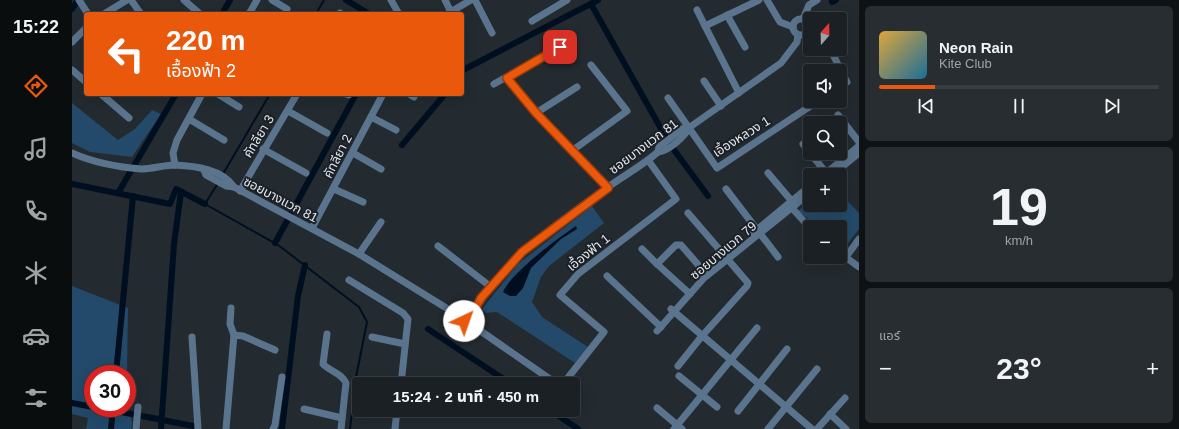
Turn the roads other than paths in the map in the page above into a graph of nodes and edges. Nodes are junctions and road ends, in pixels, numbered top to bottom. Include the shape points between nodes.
1 (127, 0) edge
2 (131, 0) edge
3 (184, 0) edge
4 (257, 0) edge
5 (272, 0) edge
6 (391, 0) edge
7 (445, 0) edge
8 (471, 0) edge
9 (475, 0) edge
10 (567, 0) edge
11 (757, 0) edge
12 (767, 0) edge
13 (818, 0) edge
14 (80, 1) edge
15 (287, 9) dead end
16 (697, 10) dead end
17 (87, 12) edge
18 (107, 12) edge
19 (140, 12) edge
20 (198, 12) edge
21 (250, 12) edge
22 (398, 12) edge
23 (449, 12) edge
24 (451, 12) edge
25 (806, 12) edge
26 (727, 15) junction
27 (803, 19) edge
28 (532, 21) dead end
29 (705, 26) junction
30 (793, 26) junction
31 (84, 30) edge
32 (492, 33) dead end
33 (798, 35) junction
34 (803, 35) edge
35 (72, 42) edge
36 (560, 47) dead end
37 (745, 47) dead end
38 (591, 65) dead end
39 (72, 70) edge
40 (507, 78) junction
41 (84, 80) edge
42 (704, 80) dead end
43 (494, 84) dead end
44 (577, 87) dead end
45 (739, 93) junction
46 (103, 96) edge
47 (201, 96) edge
48 (221, 96) edge
49 (296, 96) edge
50 (382, 96) edge
51 (668, 98) dead end
52 (721, 106) junction
53 (239, 107) dead end
54 (807, 108) edge
55 (288, 111) junction
56 (536, 113) junction
57 (838, 115) dead end
58 (371, 117) junction
59 (129, 118) dead end
60 (189, 119) junction
61 (396, 130) dead end
62 (686, 130) junction
63 (327, 133) dead end
64 (224, 140) dead end
65 (859, 142) edge
66 (859, 146) edge
67 (263, 149) junction
68 (573, 150) junction
69 (72, 153) edge
70 (352, 153) junction
71 (859, 153) edge
72 (648, 160) junction
73 (816, 160) edge
74 (175, 165) junction
75 (822, 168) edge
76 (835, 168) edge
77 (838, 168) edge
78 (381, 169) dead end
79 (306, 173) dead end
80 (768, 173) dead end
81 (232, 186) junction
82 (608, 188) junction
83 (334, 189) junction
84 (726, 189) dead end
85 (803, 194) edge
86 (803, 198) edge
87 (363, 202) dead end
88 (793, 205) junction
89 (688, 213) dead end
90 (804, 220) edge
91 (381, 222) dead end
92 (312, 228) junction
93 (759, 232) junction
94 (859, 239) edge
95 (438, 246) dead end
96 (642, 248) dead end
97 (847, 251) edge
98 (359, 254) junction
99 (778, 257) dead end
100 (726, 258) junction
101 (847, 258) edge
102 (657, 264) junction
103 (859, 267) edge
104 (706, 274) junction
105 (606, 276) dead end
106 (349, 280) dead end
107 (491, 287) junction
108 (688, 293) junction
109 (230, 308) dead end
110 (673, 311) junction
111 (472, 315) junction
112 (464, 319) junction
113 (472, 325) junction
114 (758, 328) dead end
115 (327, 334) dead end
116 (234, 335) junction
117 (702, 336) junction
118 (192, 337) dead end
119 (372, 337) dead end
120 (405, 344) junction
121 (787, 349) dead end
122 (275, 350) dead end
123 (731, 361) junction
124 (678, 366) dead end
125 (817, 369) dead end
126 (679, 376) dead end
127 (282, 377) dead end
128 (402, 377) edge
129 (547, 377) edge
130 (569, 377) edge
131 (759, 384) junction
132 (703, 395) junction
133 (845, 398) dead end
134 (786, 406) junction
135 (138, 407) dead end
136 (717, 407) dead end
137 (657, 408) dead end
138 (304, 409) dead end
139 (738, 411) dead end
140 (830, 414) junction
141 (396, 417) edge
142 (342, 418) junction
143 (678, 428) edge
144 (136, 429) edge
145 (198, 429) edge
146 (226, 429) edge
147 (273, 429) edge
148 (341, 429) edge
149 (395, 429) edge
150 (768, 429) edge
151 (812, 429) edge
152 (817, 429) edge
153 (846, 429) edge

1 - 18 street
2 - 19 street
3 - 20 street
4 - 21 street
5 - 15 street
6 - 22 street
7 - 23 street
8 - 24 street
9 - 32 street
10 - 28 street
11 - 26 street
12 - 30 street via 780,22
13 - 25 street via 809,5
14 - 17 street
16 - 29 street
26 - 29 street
26 - 37 street
27 - 30 street via 797,20
29 - 45 street
30 - 33 street via 794,32
31 - 35 street
33 - 34 street
33 - 45 street, ซอยบางแวก 81 via 797,42 781,63
36 - 40 street
38 - 68 street via 627,111
39 - 41 street
40 - 43 street
40 - 56 street
42 - 52 street
44 - 56 street
45 - 52 street, ซอยบางแวก 81
46 - 59 street
47 - 60 street
48 - 53 street
49 - 55 street, คัทลียา 3
50 - 58 street, คัทลียา 2
51 - 62 street
52 - 62 street, ซอยบางแวก 81
54 - 62 street, เอิ้องหลวง 1 via 717,168
55 - 63 street
55 - 67 street, คัทลียา 3
56 - 68 street
57 - 65 street
58 - 61 street
58 - 70 street, คัทลียา 2
60 - 64 street
60 - 74 street via 173,153
62 - 72 street, ซอยบางแวก 81
66 - 76 street
67 - 79 street
67 - 81 street, คัทลียา 3
68 - 82 street
69 - 74 street, ซอยบางแวก 81 via 96,162 143,169
70 - 78 street
70 - 83 street, คัทลียา 2
71 - 77 street
72 - 82 street, ซอยบางแวก 81
72 - 130 street, เอื้องฟ้า 1 via 676,199 578,274 560,295 604,332
73 - 75 street
74 - 81 street, ซอยบางแวก 81 via 206,172
80 - 88 street
81 - 92 street, ซอยบางแวก 81
82 - 107 street, ซอยบางแวก 81 via 522,252
83 - 87 street
83 - 92 street, คัทลียา 2
84 - 93 street
85 - 88 street, ซอยบางแวก 79
86 - 88 street, ซอยบางแวก 79
88 - 90 street
88 - 93 street, ซอยบางแวก 79
89 - 100 street
91 - 98 street
92 - 98 street, ซอยบางแวก 81
93 - 99 street
93 - 100 street, ซอยบางแวก 79
94 - 97 street
95 - 107 street
96 - 102 street
98 - 112 street, ซอยบางแวก 81
100 - 104 street, ซอยบางแวก 79
100 - 117 street via 748,286
101 - 103 street
102 - 104 street via 676,245 681,245
102 - 108 street
104 - 108 street, ซอยบางแวก 79
105 - 110 street, ซอยบางแวก 79 via 658,327
106 - 120 street via 406,316 408,322
107 - 111 street, ซอยบางแวก 81 via 481,298
108 - 110 street, ซอยบางแวก 79
109 - 116 street via 230,324
110 - 117 street
111 - 112 street via 467,315
111 - 113 street via 475,321
112 - 113 street via 467,326
113 - 129 street
114 - 123 street
115 - 142 street via 323,364 345,379 346,383
116 - 122 street via 243,336
116 - 146 street
117 - 123 street
117 - 124 street
118 - 145 street
119 - 120 street
120 - 128 street
121 - 131 street
123 - 131 street
123 - 132 street
125 - 134 street
126 - 132 street
127 - 147 street
131 - 134 street
131 - 139 street
132 - 136 street
132 - 143 street
133 - 140 street
134 - 150 street
134 - 151 street
135 - 144 street
137 - 143 street
138 - 142 street
140 - 152 street
140 - 153 street
141 - 149 street
142 - 148 street

